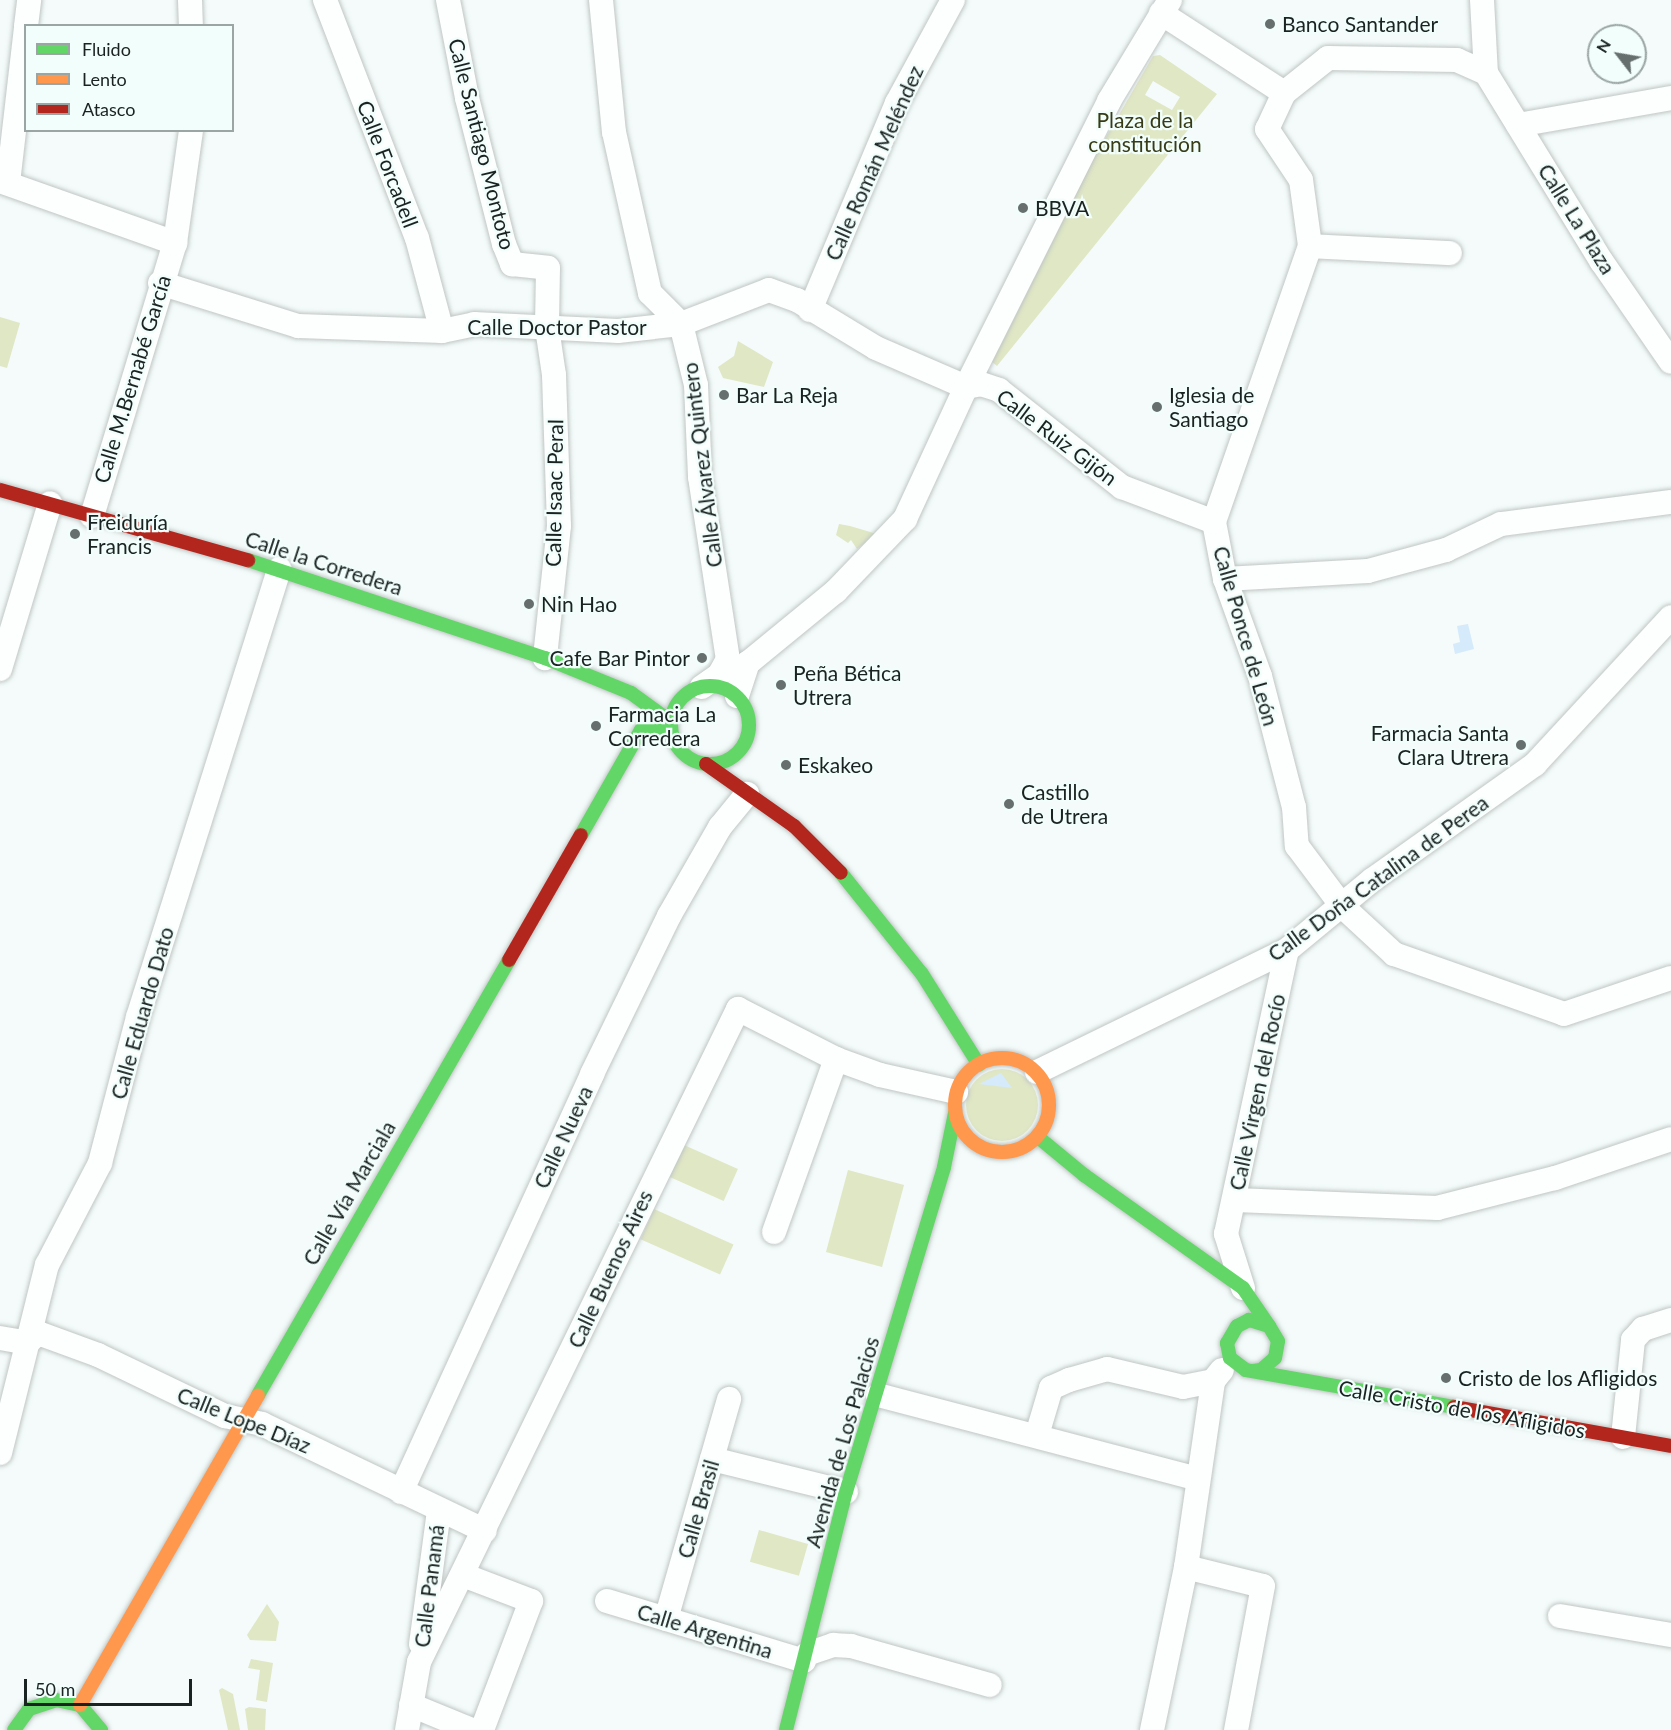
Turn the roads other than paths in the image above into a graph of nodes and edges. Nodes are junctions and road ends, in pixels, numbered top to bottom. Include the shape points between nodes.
1 (29, 0) edge
2 (190, 0) edge
3 (325, 0) edge
4 (448, 0) edge
5 (601, 0) edge
6 (1482, 0) edge
7 (1166, 7) edge
8 (948, 9) edge
9 (26, 24) edge
10 (190, 24) edge
11 (24, 41) edge
12 (1486, 73) junction
13 (1284, 93) junction
14 (1671, 98) edge
15 (1518, 124) junction
16 (190, 132) edge
17 (4, 182) edge
18 (175, 243) junction
19 (1310, 246) junction
20 (1450, 252) dead end
21 (160, 283) junction
22 (810, 310) junction
23 (681, 324) junction
24 (547, 328) junction
25 (442, 331) junction
26 (1671, 362) edge
27 (966, 387) junction
28 (0, 490) edge
29 (1671, 502) edge
30 (50, 503) junction
31 (92, 516) junction
32 (1214, 522) junction
33 (279, 568) junction
34 (1225, 579) junction
35 (1671, 618) edge
36 (545, 658) junction
37 (738, 661) junction
38 (0, 669) edge
39 (697, 689) junction
40 (630, 693) junction
41 (737, 696) junction
42 (671, 724) junction
43 (740, 750) junction
44 (706, 764) junction
45 (747, 794) junction
46 (1342, 906) junction
47 (1287, 950) junction
48 (1671, 978) edge
49 (836, 1059) junction
50 (979, 1065) junction
51 (1037, 1072) junction
52 (956, 1103) junction
53 (1038, 1137) junction
54 (1671, 1139) edge
55 (972, 1142) junction
56 (944, 1167) junction
57 (1235, 1200) junction
58 (774, 1233) dead end
59 (1243, 1288) junction
60 (1671, 1320) edge
61 (1269, 1326) junction
62 (1232, 1331) junction
63 (0, 1338) edge
64 (27, 1343) junction
65 (1230, 1358) junction
66 (1253, 1371) junction
67 (1213, 1381) junction
68 (878, 1395) junction
69 (729, 1398) dead end
70 (242, 1418) junction
71 (1036, 1435) junction
72 (1623, 1437) junction
73 (1671, 1446) edge
74 (0, 1453) edge
75 (712, 1458) junction
76 (1198, 1479) junction
77 (401, 1492) junction
78 (846, 1492) junction
79 (439, 1510) junction
80 (485, 1531) junction
81 (1186, 1567) junction
82 (462, 1575) junction
83 (607, 1601) dead end
84 (1560, 1616) dead end
85 (666, 1620) junction
86 (1671, 1635) edge
87 (805, 1657) junction
88 (419, 1662) junction
89 (990, 1685) dead end
90 (80, 1705) junction
91 (411, 1705) junction
92 (14, 1730) edge
93 (101, 1730) edge
94 (407, 1730) edge
95 (472, 1730) edge
96 (482, 1730) edge
97 (786, 1730) edge
98 (1152, 1730) edge
99 (1236, 1730) edge

1 - 9 street
2 - 10 street
3 - 25 street, Calle Forcadell via 417,238
4 - 24 street, Calle Santiago Montoto via 467,99 504,244 512,264 548,268
5 - 23 street via 614,132 650,293
6 - 12 street
7 - 13 street
7 - 27 street via 1109,101
8 - 22 street, Calle Román Meléndez via 897,103
11 - 17 street
12 - 13 street via 1457,60 1328,58
12 - 15 street, Calle La Plaza
13 - 19 street, Calle Ponce de León via 1267,129 1301,180
14 - 15 street
15 - 26 street, Calle La Plaza via 1602,262
16 - 18 street, Calle M.Bernabé García
17 - 18 street
18 - 21 street, Calle M.Bernabé García
19 - 20 street
19 - 32 street, Calle Ponce de León
21 - 25 street, Calle Doctor Pastor via 298,326
21 - 31 street, Calle M.Bernabé García
22 - 23 street, Calle Doctor Pastor via 797,300 769,290
22 - 27 street, Calle Doctor Pastor via 876,348
23 - 24 street, Calle Doctor Pastor via 618,331
23 - 37 street, Calle Álvarez Quintero via 696,385 700,477
24 - 25 street, Calle Doctor Pastor via 474,324
24 - 36 street, Calle Isaac Peral via 554,375 559,526
27 - 32 street, Calle Ruiz Gijón via 981,384 999,390 1122,487
27 - 37 street via 905,519 836,591
28 - 30 street, Calle la Corredera
29 - 34 street via 1501,524 1446,550 1368,571
30 - 31 street, Calle la Corredera
30 - 38 street
31 - 33 street, Calle la Corredera
32 - 34 street, Calle Ponce de León
33 - 36 street, Calle la Corredera
33 - 64 street, Calle Eduardo Dato via 138,1017 100,1164 47,1265
34 - 46 street, Calle Ponce de León via 1260,676 1294,807 1297,846
35 - 46 street, Calle Doña Catalina de Perea via 1535,764
36 - 40 street, Calle la Corredera
37 - 39 street
37 - 41 street
39 - 40 street, Calle la Corredera
39 - 41 street via 723,688
39 - 42 street via 678,704
40 - 42 street, Calle la Corredera
41 - 43 street via 749,723
42 - 44 street via 680,750
42 - 70 street, Calle Vía Marciala via 641,730
43 - 44 street via 725,761
43 - 45 street
44 - 45 street
45 - 50 street via 794,826 857,890 922,974
45 - 77 street, Calle Nueva via 720,827 669,916 592,1074
46 - 47 street, Calle Doña Catalina de Perea
46 - 48 street, Calle Ponce de León via 1395,954 1564,1014
47 - 51 street, Calle Doña Catalina de Perea
47 - 57 street, Calle Virgen del Rocío
49 - 52 street
49 - 58 street
49 - 80 street, Calle Buenos Aires via 738,1009
50 - 51 street via 1010,1059
50 - 52 street via 970,1071
51 - 53 street via 1048,1108
52 - 55 street
52 - 56 street, Avenida de Los Palacios
53 - 55 street via 1005,1150 989,1150
53 - 59 street via 1083,1175
54 - 57 street via 1555,1178 1437,1208
55 - 56 street
56 - 68 street, Avenida de Los Palacios
57 - 59 street, Calle Virgen del Rocío via 1226,1234
59 - 61 street
59 - 62 street
60 - 72 street via 1643,1329 1633,1340
61 - 62 street via 1249,1320
61 - 66 street via 1278,1341 1275,1358 1262,1370
62 - 65 street via 1227,1343
63 - 64 street, Calle Lope Díaz
64 - 70 street, Calle Lope Díaz via 38,1333 98,1355 225,1416
64 - 74 street, Calle Eduardo Dato
65 - 66 street via 1239,1367
65 - 67 street
66 - 72 street, Calle Cristo de los Afligidos
67 - 71 street via 1183,1387 1107,1369 1069,1380 1051,1388
67 - 76 street
68 - 71 street
68 - 78 street, Avenida de Los Palacios
69 - 75 street, Calle Brasil
70 - 77 street, Calle Lope Díaz
70 - 90 street, Calle Vía Marciala
71 - 76 street
72 - 73 street, Calle Cristo de los Afligidos
75 - 78 street
75 - 85 street, Calle Brasil
76 - 81 street
77 - 79 street, Calle Lope Díaz
78 - 87 street, Avenida de Los Palacios
79 - 80 street, Calle Lope Díaz
79 - 88 street, Calle Panamá
80 - 82 street, Calle Panamá
81 - 98 street
81 - 99 street via 1263,1586
82 - 88 street, Calle Panamá
82 - 96 street via 531,1601
83 - 85 street, Calle Argentina
84 - 86 street
85 - 87 street, Calle Argentina
87 - 89 street via 833,1645 851,1646
87 - 97 street, Avenida de Los Palacios
88 - 91 street, Calle Panamá
90 - 92 street via 61,1700 39,1703 24,1714
90 - 93 street
91 - 94 street, Calle Panamá
91 - 95 street

